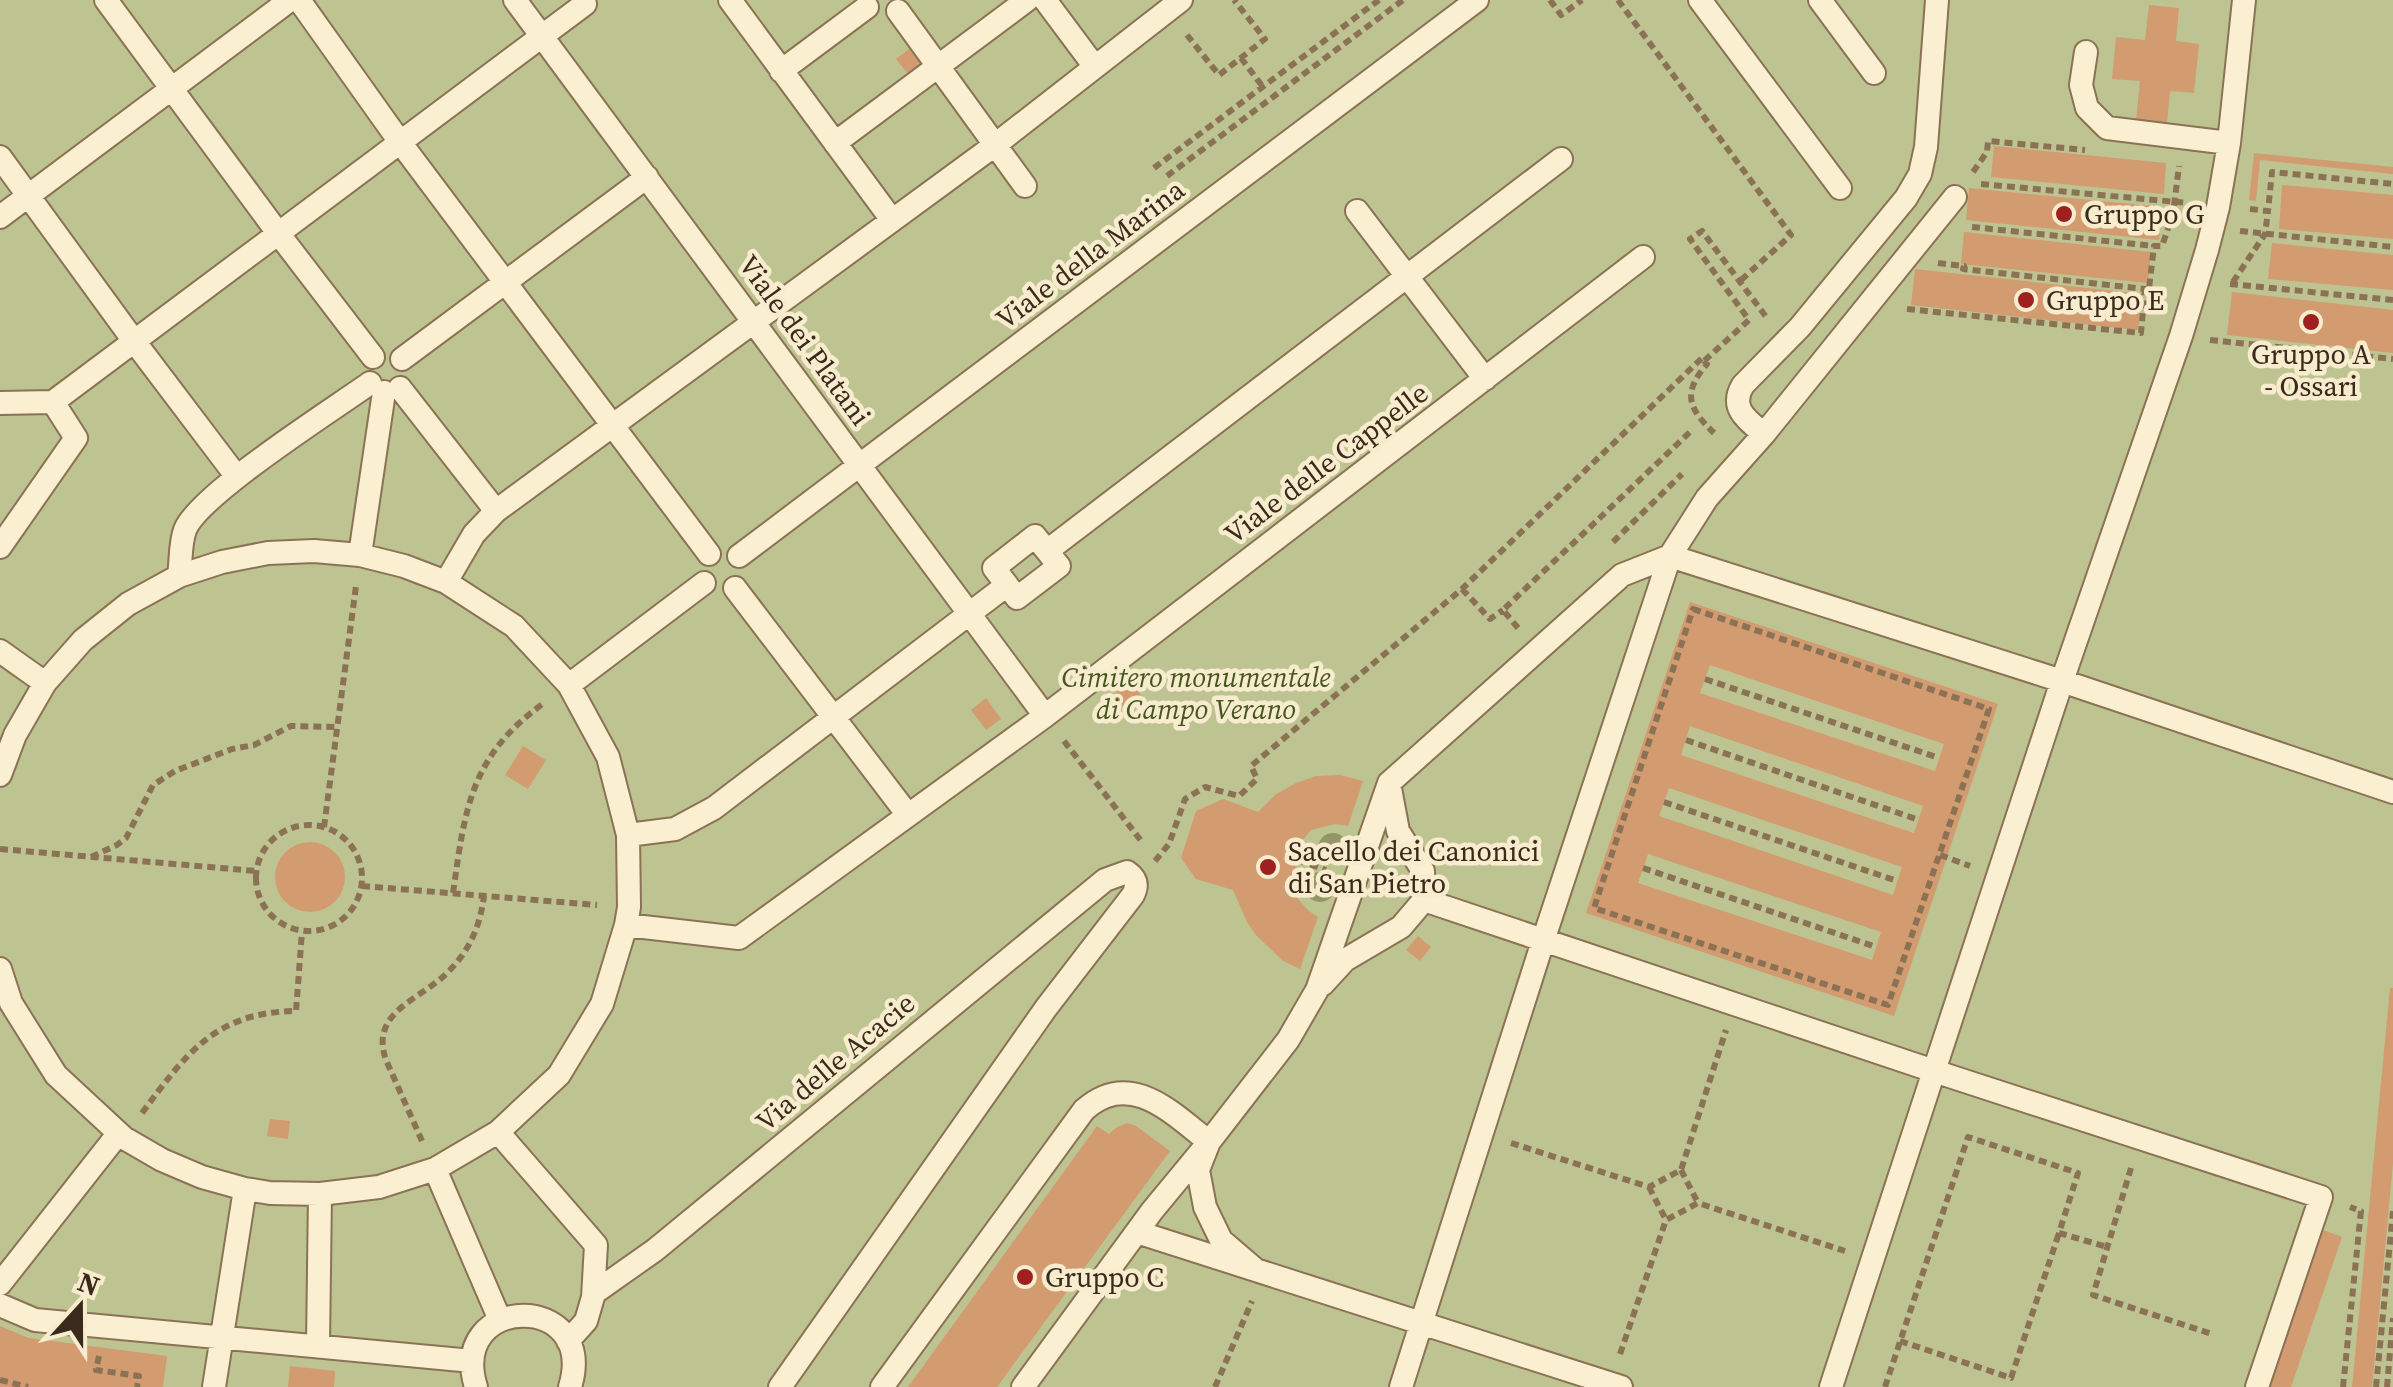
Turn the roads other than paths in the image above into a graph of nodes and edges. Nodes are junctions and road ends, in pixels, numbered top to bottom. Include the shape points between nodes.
1 (106, 0) edge
2 (290, 0) edge
3 (299, 0) edge
4 (515, 0) edge
5 (730, 0) edge
6 (1027, 0) edge
7 (1044, 0) edge
8 (1477, 0) edge
9 (1700, 0) edge
10 (1820, 0) edge
11 (1936, 0) edge
12 (2244, 0) edge
13 (585, 4) dead end
14 (866, 4) edge
15 (901, 5) edge
16 (1175, 5) edge
17 (542, 36) junction
18 (2086, 52) dead end
19 (937, 66) junction
20 (1095, 67) junction
21 (781, 70) junction
22 (1874, 73) dead end
23 (173, 88) junction
24 (400, 142) junction
25 (835, 143) junction
26 (2229, 143) junction
27 (995, 145) junction
28 (0, 157) edge
29 (1561, 159) dead end
30 (647, 177) junction
31 (1025, 186) dead end
32 (1840, 188) dead end
33 (1964, 190) road end
34 (29, 196) junction
35 (1357, 211) dead end
36 (0, 217) edge
37 (892, 220) junction
38 (278, 232) junction
39 (1643, 258) dead end
40 (1407, 276) junction
41 (506, 283) junction
42 (754, 322) junction
43 (134, 341) junction
44 (374, 357) junction
45 (402, 358) junction
46 (1485, 379) junction
47 (385, 388) junction
48 (0, 402) edge
49 (54, 402) junction
50 (612, 425) junction
51 (1764, 434) junction
52 (860, 466) junction
53 (236, 477) junction
54 (496, 511) junction
55 (0, 547) edge
56 (360, 554) junction
57 (708, 554) junction
58 (740, 556) junction
59 (1670, 556) junction
60 (179, 576) junction
61 (446, 582) junction
62 (704, 583) junction
63 (735, 588) junction
64 (969, 613) junction
65 (0, 652) edge
66 (2062, 681) junction
67 (45, 683) junction
68 (569, 685) junction
69 (1045, 716) junction
70 (833, 717) junction
71 (0, 775) edge
72 (1389, 784) junction
73 (2393, 792) edge
74 (908, 815) junction
75 (628, 835) junction
76 (1424, 900) junction
77 (628, 916) junction
78 (1543, 941) junction
79 (0, 969) edge
80 (1317, 990) junction
81 (6, 1005) edge
82 (1934, 1071) junction
83 (498, 1132) junction
84 (121, 1136) junction
85 (1209, 1142) junction
86 (434, 1170) junction
87 (244, 1189) junction
88 (320, 1194) junction
89 (1136, 1232) junction
90 (1256, 1270) junction
91 (0, 1284) edge
92 (594, 1293) junction
93 (0, 1305) edge
94 (500, 1320) junction
95 (1421, 1322) junction
96 (222, 1337) junction
97 (568, 1341) junction
98 (318, 1345) junction
99 (472, 1361) junction
100 (1616, 1385) edge
101 (570, 1386) edge
102 (214, 1387) edge
103 (476, 1387) edge
104 (780, 1387) edge
105 (882, 1387) edge
106 (1023, 1387) edge
107 (1401, 1387) edge
108 (1831, 1387) edge
109 (2257, 1387) edge

1 - 23 lane
2 - 23 lane
3 - 24 lane
4 - 17 lane, Viale dei Platani
5 - 21 lane
6 - 19 lane
7 - 20 lane
8 - 52 lane, Viale della Marina
9 - 32 lane
10 - 22 lane
11 - 51 lane via 1920,174 1800,327 1743,385 1737,406
12 - 26 lane
13 - 17 lane
14 - 15 lane via 880,16
14 - 21 lane
15 - 19 lane
16 - 20 lane
17 - 24 lane
17 - 30 lane, Viale dei Platani
18 - 26 lane via 2081,85 2087,108 2108,128
19 - 25 lane
19 - 27 lane
20 - 27 lane
21 - 25 lane
23 - 34 lane
23 - 38 lane
24 - 38 lane
24 - 41 lane
25 - 37 lane
26 - 66 lane via 2216,218 2181,336
27 - 31 lane
27 - 37 lane
28 - 34 lane
29 - 40 lane
30 - 41 lane
30 - 42 lane, Viale dei Platani
33 - 51 lane
34 - 36 lane
34 - 43 lane
35 - 40 lane
37 - 42 lane
38 - 43 lane
38 - 44 lane
39 - 46 lane, Viale delle Cappelle
40 - 46 lane
40 - 64 lane via 1048,551 1035,536 994,568 1007,585
41 - 45 lane
41 - 50 lane
42 - 50 lane
42 - 52 lane, Viale dei Platani
43 - 49 lane
43 - 53 lane
44 - 45 lane via 387,352
44 - 47 lane via 366,370
45 - 47 lane via 407,375
46 - 69 lane, Viale delle Cappelle
47 - 53 lane
47 - 54 lane
47 - 56 lane
48 - 49 lane
49 - 55 lane via 76,438
50 - 54 lane
50 - 57 lane
51 - 59 lane via 1707,498
52 - 58 lane, Viale della Marina
52 - 64 lane, Viale dei Platani
53 - 60 lane via 185,528
54 - 61 lane
56 - 60 lane via 268,553
56 - 61 lane
57 - 58 lane via 726,549
57 - 62 lane via 700,571
58 - 63 lane via 744,578
59 - 66 lane
59 - 72 lane via 1622,575
59 - 78 lane
60 - 67 lane via 128,604
61 - 68 lane via 514,626
62 - 63 lane via 719,593
62 - 68 lane
63 - 70 lane
64 - 69 lane, Viale dei Platani
64 - 70 lane
65 - 67 lane
66 - 73 lane
66 - 82 lane
67 - 71 lane
68 - 75 lane via 608,757
69 - 74 lane, Viale delle Cappelle
70 - 74 lane
70 - 75 lane via 714,808 675,828
72 - 76 lane via 1398,831 1423,871
72 - 80 lane
74 - 77 lane, Viale delle Cappelle via 738,938
75 - 77 lane
76 - 78 lane
76 - 80 lane via 1401,927 1345,960
77 - 83 lane via 602,1004 559,1075
78 - 82 lane
78 - 95 lane
79 - 81 lane
80 - 85 lane via 1288,1040
81 - 84 lane via 56,1075
82 - 108 lane
82 - 109 lane via 2321,1198
83 - 86 lane
83 - 92 lane via 596,1245
84 - 87 lane via 162,1160
84 - 91 lane
85 - 89 lane
85 - 90 lane via 1198,1170 1205,1207 1221,1240
85 - 105 lane via 1137,1094 1113,1093 1093,1102
86 - 88 lane via 379,1187
86 - 94 lane
87 - 88 lane
87 - 96 lane
88 - 98 lane
89 - 90 lane
89 - 106 lane
90 - 95 lane
92 - 97 lane via 586,1321
92 - 104 lane, Via delle Acacie via 655,1250 1075,903 1124,876 1137,886 1133,895
93 - 96 lane via 34,1320
94 - 97 lane via 531,1315 559,1328
94 - 99 lane via 476,1344
95 - 100 lane
95 - 107 lane
96 - 98 lane
96 - 102 lane
97 - 101 lane via 574,1355
98 - 99 lane
99 - 103 lane

